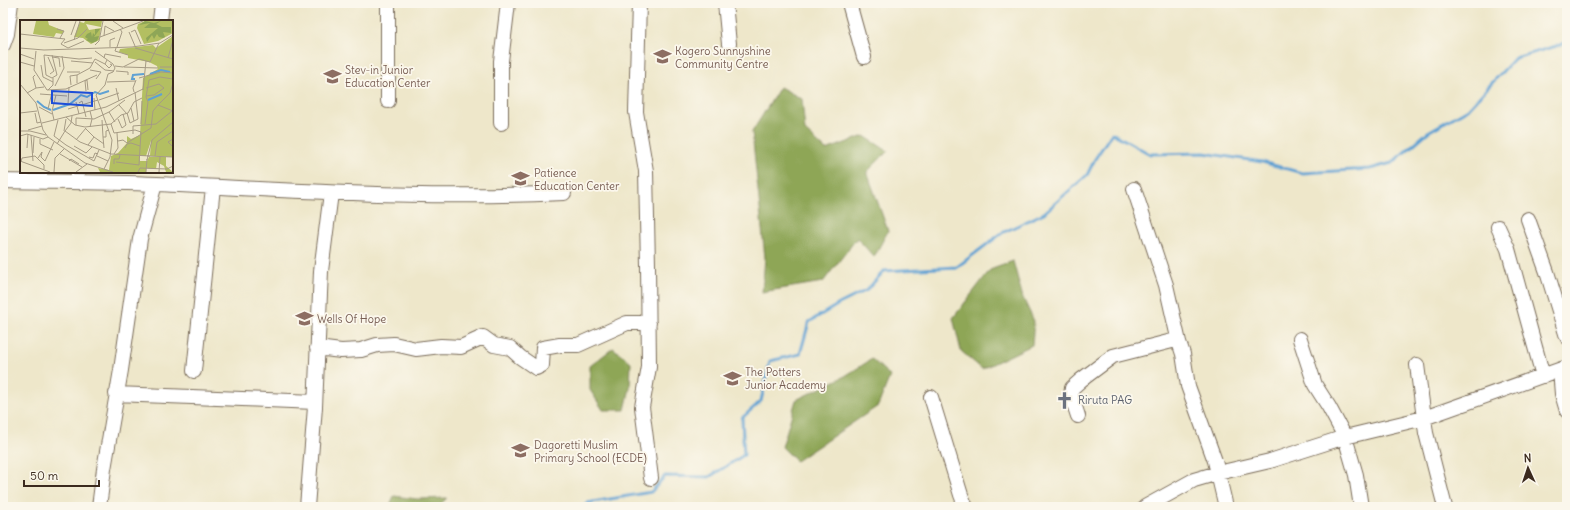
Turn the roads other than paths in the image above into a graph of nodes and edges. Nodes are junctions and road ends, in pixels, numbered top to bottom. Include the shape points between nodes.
1 (11, 3) edge
2 (162, 3) edge
3 (388, 3) edge
4 (508, 3) edge
5 (639, 3) edge
6 (725, 3) edge
7 (849, 3) edge
8 (160, 20) edge
9 (730, 44) dead end
10 (3, 45) edge
11 (864, 57) dead end
12 (388, 101) dead end
13 (501, 123) dead end
14 (137, 178) edge
15 (3, 181) edge
16 (155, 184) junction
17 (213, 187) junction
18 (1134, 189) dead end
19 (331, 193) junction
20 (564, 193) dead end
21 (1528, 219) dead end
22 (1498, 228) dead end
23 (649, 323) junction
24 (1567, 337) edge
25 (1300, 339) dead end
26 (1179, 342) junction
27 (317, 348) junction
28 (1417, 365) dead end
29 (1563, 368) edge
30 (194, 371) dead end
31 (1543, 376) junction
32 (116, 394) junction
33 (931, 397) dead end
34 (315, 402) junction
35 (1567, 411) edge
36 (1078, 416) dead end
37 (1424, 418) junction
38 (1345, 437) junction
39 (1218, 473) junction
40 (651, 478) dead end
41 (1166, 502) edge
42 (99, 507) edge
43 (307, 507) edge
44 (966, 507) edge
45 (1145, 507) edge
46 (1226, 507) edge
47 (1361, 507) edge
48 (1445, 507) edge

1 - 10 street
2 - 8 street
3 - 12 street
4 - 13 street via 501,60
5 - 23 street via 636,112 646,172
6 - 9 street
7 - 11 street
14 - 15 street
14 - 16 street
16 - 17 street
16 - 32 street via 140,239
17 - 19 street
17 - 30 street
18 - 26 street via 1166,285
19 - 20 street
19 - 27 street via 321,271
21 - 24 street
22 - 31 street via 1508,249
23 - 27 street via 627,323 578,345 543,348 542,365 536,368 510,348 494,345 483,337 461,348 441,346 416,349 394,344 377,345 361,350
23 - 40 street via 649,367 642,407
25 - 38 street via 1314,385
26 - 36 street via 1176,340 1113,356 1080,380 1072,388 1071,395
26 - 39 street via 1185,360 1188,386
27 - 34 street
28 - 37 street
29 - 31 street
29 - 35 street via 1562,394
31 - 37 street
32 - 34 street
32 - 42 street
33 - 44 street
34 - 43 street
37 - 38 street
37 - 48 street
38 - 39 street via 1270,461
38 - 47 street via 1356,475
39 - 41 street via 1194,480
39 - 46 street
41 - 45 street

